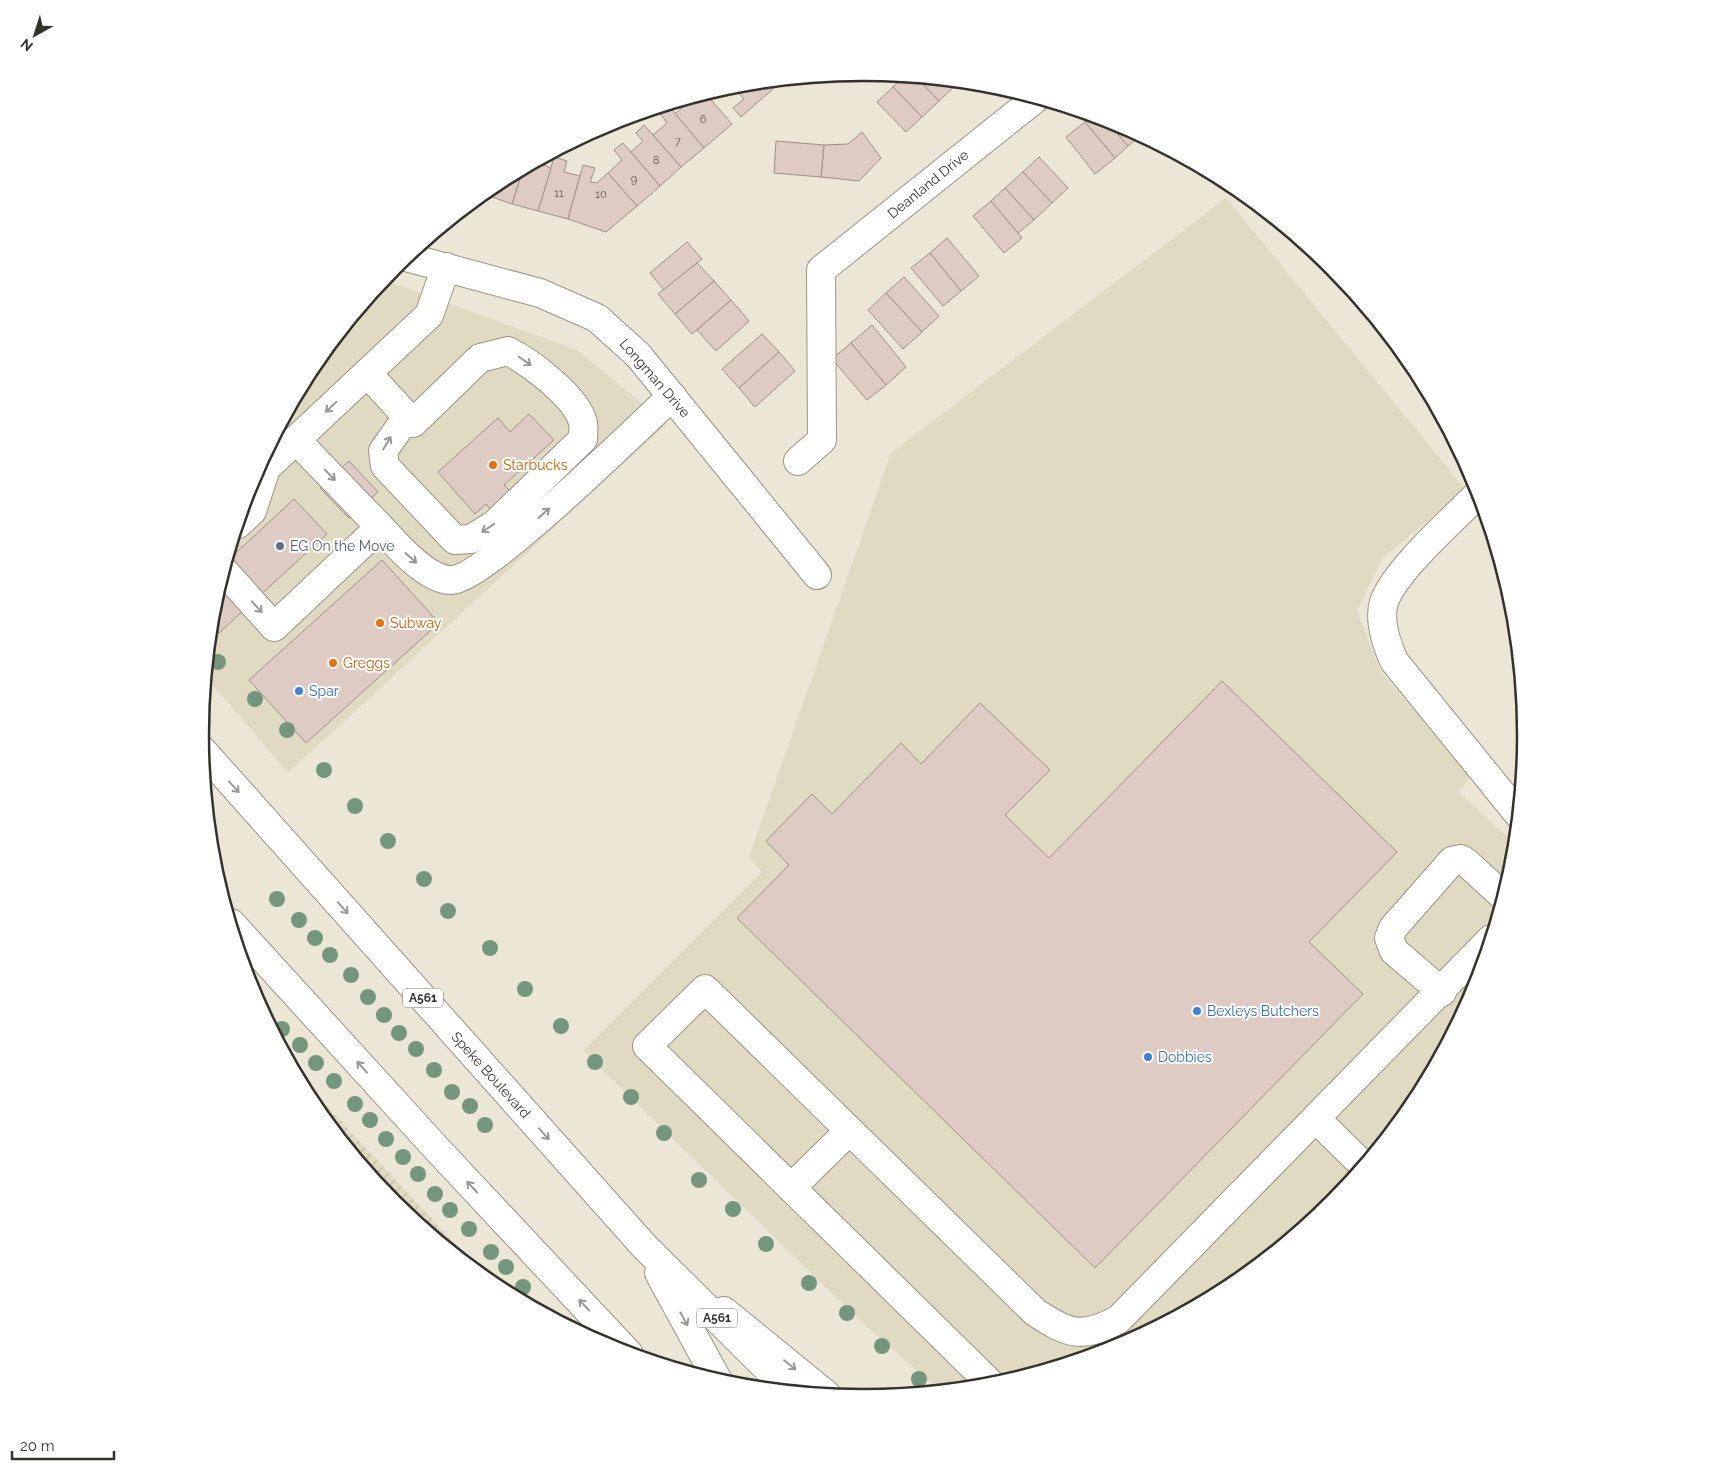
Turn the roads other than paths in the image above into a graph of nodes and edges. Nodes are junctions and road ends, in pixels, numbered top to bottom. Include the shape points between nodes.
1 (1030, 103) edge
2 (416, 259) edge
3 (446, 267) junction
4 (367, 373) junction
5 (672, 396) junction
6 (408, 417) junction
7 (296, 440) junction
8 (798, 461) dead end
9 (267, 467) edge
10 (264, 474) edge
11 (1473, 498) edge
12 (248, 515) edge
13 (380, 527) junction
14 (817, 575) dead end
15 (229, 577) edge
16 (210, 759) edge
17 (1513, 807) edge
18 (1498, 892) edge
19 (240, 933) edge
20 (1480, 954) edge
21 (1442, 992) junction
22 (1316, 1118) junction
23 (849, 1130) junction
24 (1360, 1162) edge
25 (791, 1188) junction
26 (644, 1246) junction
27 (617, 1342) edge
28 (713, 1371) edge
29 (985, 1378) edge
30 (783, 1385) edge
31 (818, 1388) edge

1 - 8 main road, Deanland Drive via 821,270 822,440
2 - 3 main road, Longman Drive
3 - 4 main road via 428,315
3 - 5 main road, Longman Drive via 540,292 597,318 638,355
4 - 6 main road
4 -> 7 main road
13 -> 5 main road via 429,573 452,580 468,574 501,553
5 - 14 main road, Longman Drive
6 -> 6 main road via 413,423 480,358 508,351 522,358 570,400 583,422 583,438 495,524 472,539 455,540 385,466 383,450
7 - 9 main road
7 -> 13 main road
10 - 12 main road
11 - 17 main road via 1399,575 1384,603 1384,639 1394,662
15 -> 13 main road via 274,627
16 -> 26 main road, Speke Boulevard / A561
18 - 21 main road via 1468,864 1461,860 1452,861 1393,928 1389,938 1394,951
27 -> 19 main road
20 - 21 main road
21 - 22 main road
22 - 23 main road via 1119,1319 1100,1330 1084,1332 1059,1329 1035,1312
22 - 24 main road
23 - 25 main road
23 - 25 main road via 705,989 647,1046
25 - 29 main road
26 -> 28 main road
26 - 30 main road, Speke Boulevard / A561
26 -> 31 main road

